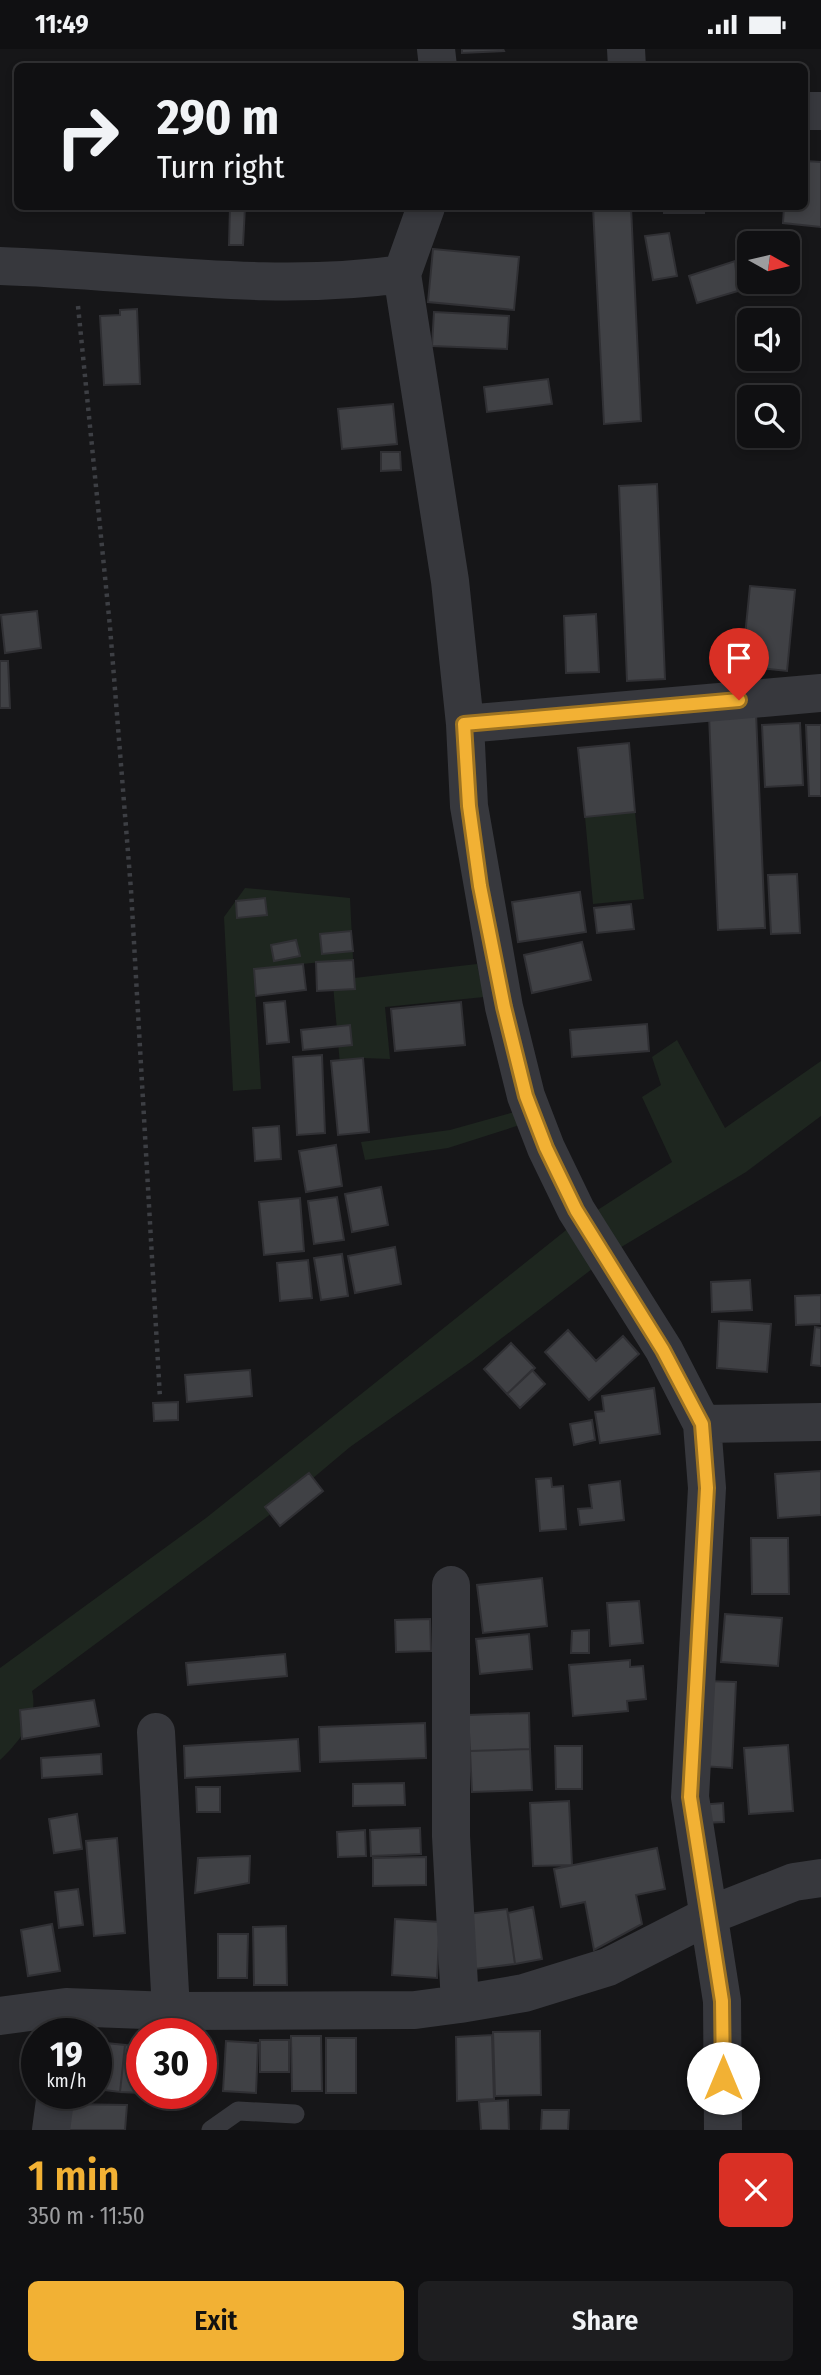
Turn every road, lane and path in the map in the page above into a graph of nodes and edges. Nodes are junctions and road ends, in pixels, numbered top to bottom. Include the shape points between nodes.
1 (425, 210) edge
2 (0, 266) edge
3 (75, 270) junction
4 (402, 274) junction
5 (821, 693) edge
6 (464, 724) junction
7 (160, 1398) dead end
8 (821, 1422) edge
9 (702, 1424) junction
10 (451, 1585) dead end
11 (156, 1733) dead end
12 (821, 1878) edge
13 (710, 1915) junction
14 (460, 2004) junction
15 (172, 2011) junction
16 (0, 2015) edge
17 (39, 2018) edge
18 (89, 2018) edge
19 (54, 2109) edge
20 (295, 2114) dead end
21 (51, 2130) edge
22 (211, 2130) edge
23 (723, 2130) edge

1 - 4 street
2 - 3 street
3 - 4 street via 354,281
3 - 7 path via 130,876
4 - 6 street via 450,581
5 - 6 street
6 - 9 street via 480,886 526,1096 576,1210 663,1350
8 - 9 street
9 - 13 street via 707,1488 690,1797
10 - 14 street via 451,1836
11 - 15 street
12 - 13 street via 794,1882
13 - 14 street via 608,1967 524,1993
13 - 23 street via 722,2001
14 - 15 street via 415,2010
15 - 18 street
16 - 17 street
19 - 21 street
20 - 22 lane via 238,2111

